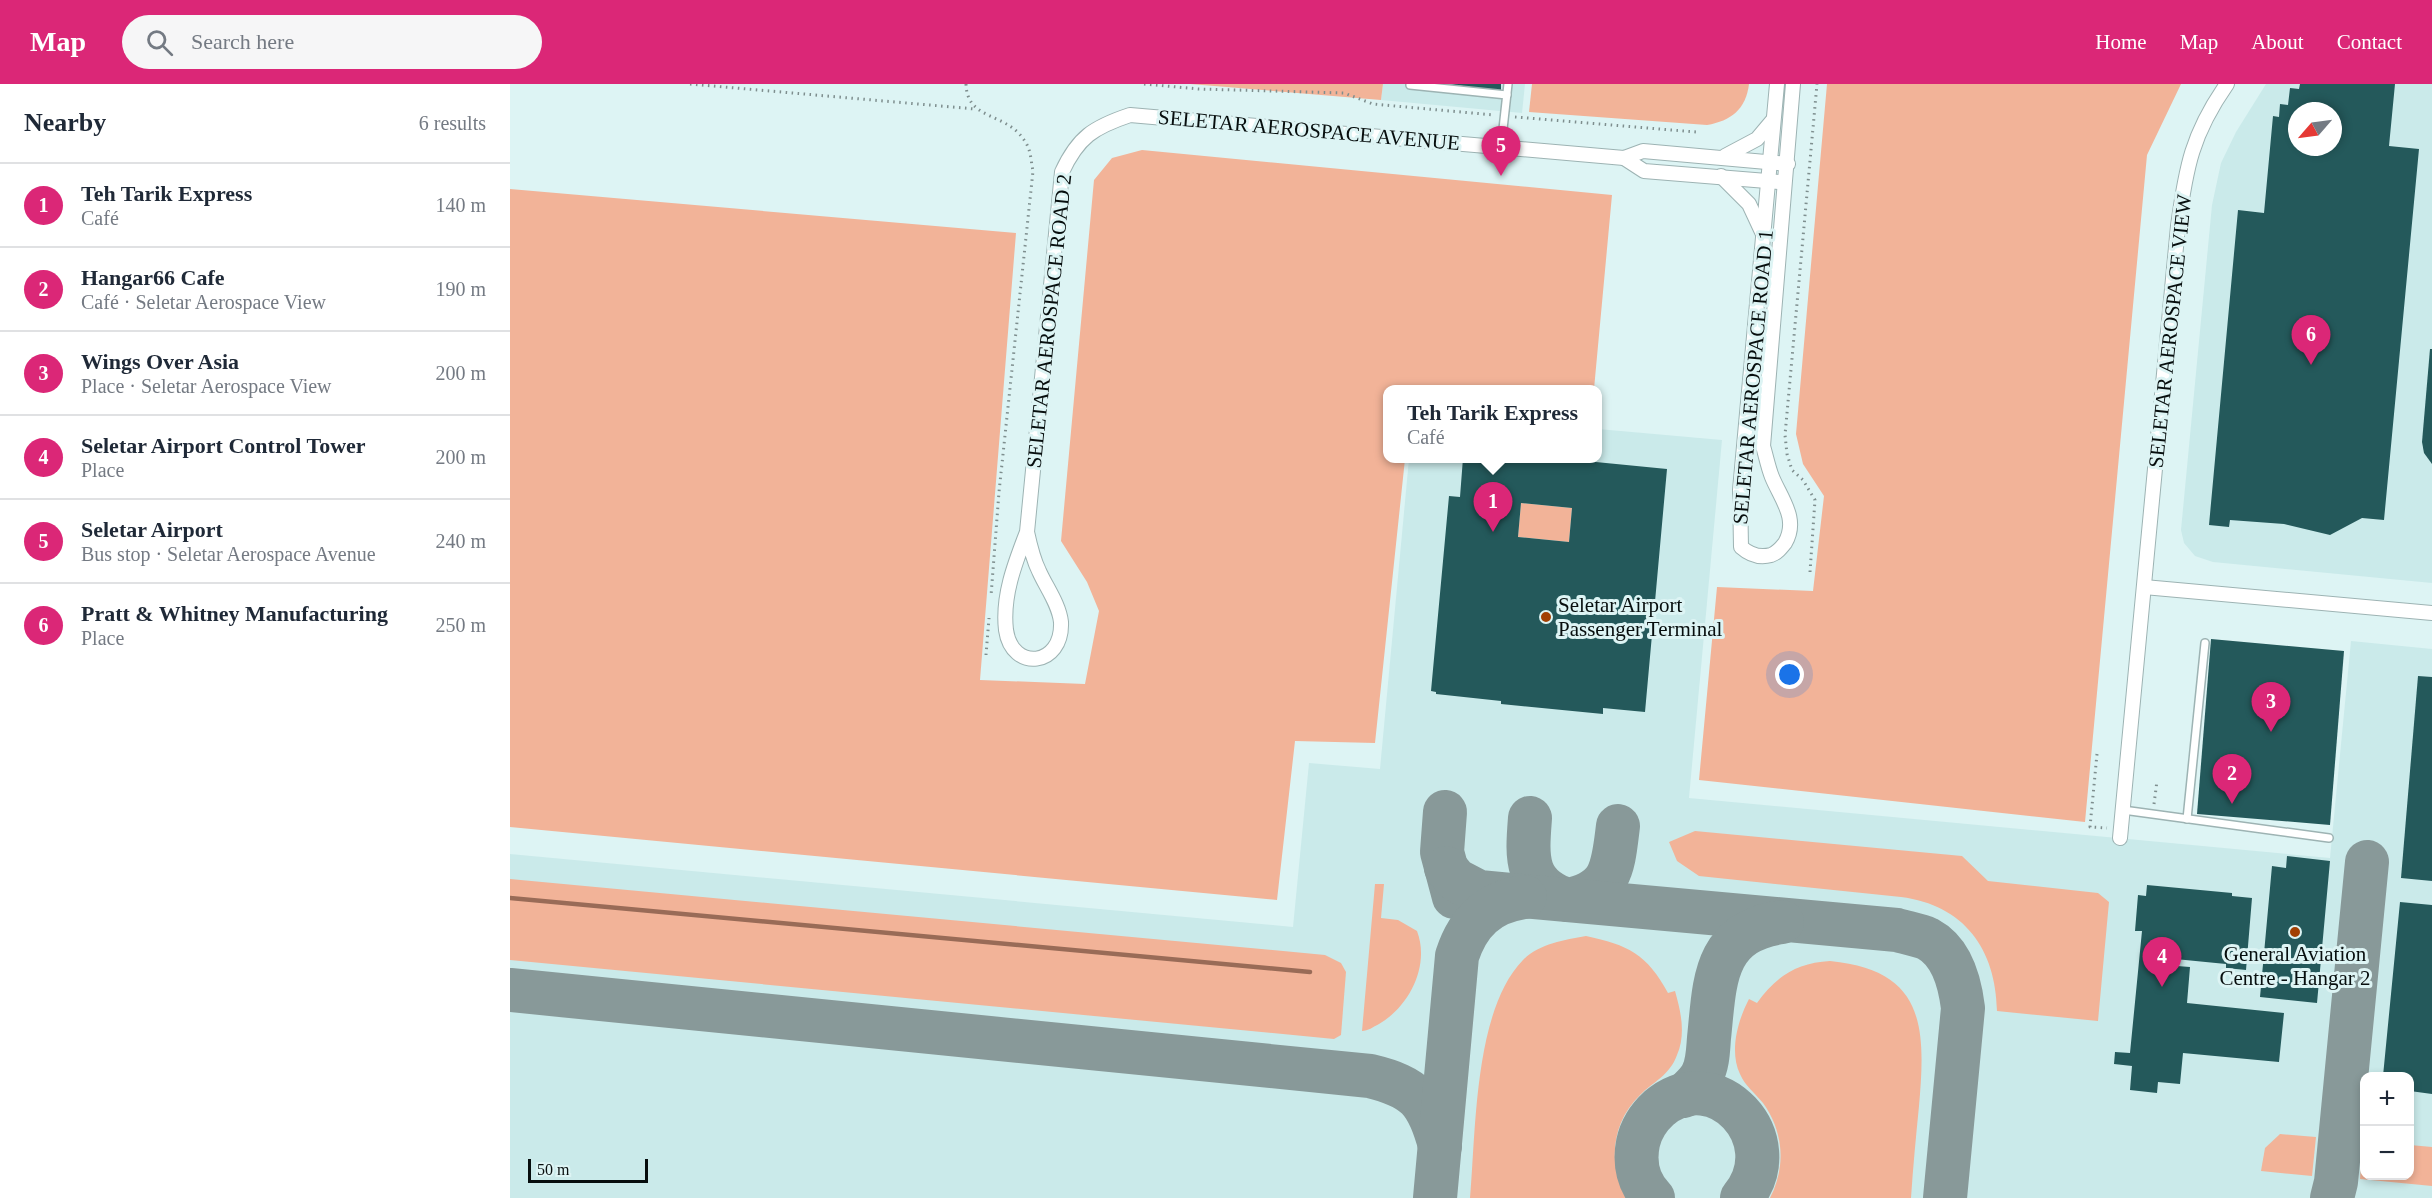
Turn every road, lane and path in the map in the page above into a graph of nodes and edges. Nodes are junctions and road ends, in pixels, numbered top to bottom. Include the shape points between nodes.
1 (690, 84) edge
2 (966, 84) edge
3 (1144, 84) edge
4 (1508, 84) edge
5 (1777, 84) edge
6 (1793, 84) edge
7 (1817, 84) edge
8 (2227, 84) edge
9 (1410, 86) edge
10 (1507, 95) junction
11 (976, 109) junction
12 (1775, 115) junction
13 (1505, 116) junction
14 (1102, 124) joint
15 (1696, 132) dead end
16 (1501, 147) junction
17 (1624, 158) junction
18 (1722, 158) junction
19 (1771, 162) junction
20 (1788, 164) junction
21 (1721, 176) junction
22 (1770, 181) junction
23 (1787, 183) junction
24 (1764, 239) junction
25 (1753, 365) junction
26 (1769, 366) junction
27 (1027, 532) junction
28 (1810, 572) dead end
29 (2144, 587) junction
30 (991, 597) dead end
31 (990, 608) dead end
32 (2432, 613) edge
33 (2205, 643) dead end
34 (986, 655) dead end
35 (2097, 754) dead end
36 (2157, 781) dead end
37 (2123, 810) junction
38 (2153, 815) junction
39 (2187, 819) junction
40 (2120, 834) joint
41 (2329, 838) dead end

1 - 11 path
2 - 11 path via 968,102
3 - 13 path via 1344,93 1373,104
4 - 10 lane
5 - 12 street, SELETAR AEROSPACE ROAD 1
6 - 20 street, SELETAR AEROSPACE ROAD 1
7 - 28 path via 1785,435 1792,470 1815,500
8 - 29 street, SELETAR AEROSPACE VIEW via 2203,123 2187,165
9 - 10 lane
10 - 13 lane
11 - 30 path via 1017,131 1028,145 1033,171
12 - 18 street via 1757,140
12 - 19 street, SELETAR AEROSPACE ROAD 1
13 - 15 path
13 - 16 lane
14 - 16 street, SELETAR AEROSPACE AVENUE via 1130,115
14 - 27 street, SELETAR AEROSPACE ROAD 2 via 1082,138 1062,172
16 - 17 street, SELETAR AEROSPACE AVENUE
17 - 18 street, SELETAR AEROSPACE AVENUE via 1643,151
17 - 21 street, SELETAR AEROSPACE AVENUE via 1644,171
18 - 19 street, SELETAR AEROSPACE AVENUE
19 - 20 street, SELETAR AEROSPACE AVENUE
19 - 22 street, SELETAR AEROSPACE ROAD 1
20 - 23 street, SELETAR AEROSPACE ROAD 1
21 - 22 street, SELETAR AEROSPACE AVENUE
21 - 24 street via 1749,204
22 - 23 street, SELETAR AEROSPACE AVENUE
22 - 24 street, SELETAR AEROSPACE ROAD 1
23 - 26 street, SELETAR AEROSPACE ROAD 1
24 - 25 street, SELETAR AEROSPACE ROAD 1
25 - 26 street
25 - 26 street, SELETAR AEROSPACE ROAD 1 via 1739,534 1741,548 1761,556 1781,548 1792,523 1763,446
27 - 27 street, SELETAR AEROSPACE ROAD 2 via 1033,558 1060,619 1060,641 1051,652 1036,659 1024,658 1012,648 1006,630 1012,571
29 - 32 street
29 - 37 street, SELETAR AEROSPACE VIEW
31 - 34 path
33 - 39 lane
35 - 40 path via 2090,826
36 - 38 path
37 - 38 lane
37 - 40 street, SELETAR AEROSPACE VIEW
38 - 39 lane
39 - 41 lane

